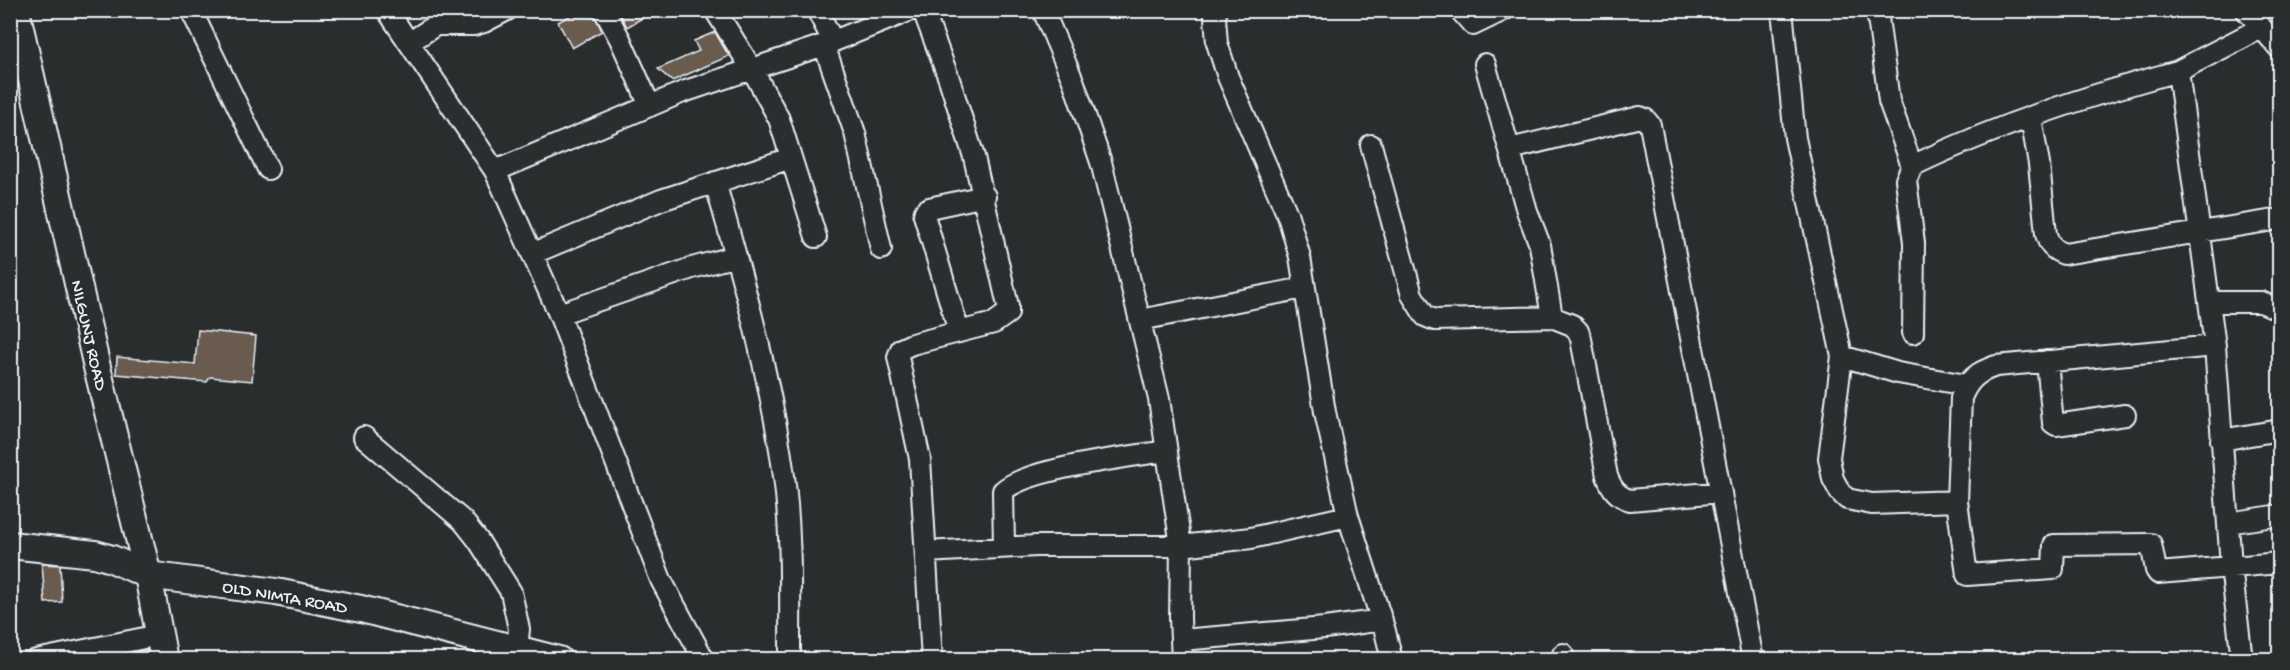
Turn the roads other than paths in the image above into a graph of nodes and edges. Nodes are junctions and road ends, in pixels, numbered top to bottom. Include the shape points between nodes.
1 (191, 10) edge
2 (387, 10) edge
3 (507, 10) edge
4 (604, 10) edge
5 (715, 10) edge
6 (817, 10) edge
7 (911, 10) edge
8 (922, 10) edge
9 (1043, 10) edge
10 (1217, 10) edge
11 (1460, 10) edge
12 (1504, 10) edge
13 (1782, 10) edge
14 (1877, 10) edge
15 (2246, 10) edge
16 (22, 15) edge
17 (2261, 28) junction
18 (410, 42) junction
19 (829, 43) junction
20 (2280, 50) edge
21 (1485, 64) dead end
22 (752, 69) junction
23 (2178, 71) junction
24 (650, 106) junction
25 (2031, 118) junction
26 (1371, 145) dead end
27 (1510, 149) junction
28 (791, 158) junction
29 (1912, 166) junction
30 (268, 169) dead end
31 (495, 171) junction
32 (715, 182) junction
33 (985, 196) junction
34 (2280, 219) edge
35 (2200, 233) junction
36 (816, 237) dead end
37 (881, 249) dead end
38 (534, 253) junction
39 (736, 256) junction
40 (1304, 288) junction
41 (2210, 302) junction
42 (2280, 310) edge
43 (559, 314) junction
44 (1552, 317) junction
45 (1140, 320) junction
46 (959, 332) junction
47 (1913, 333) dead end
48 (2215, 346) junction
49 (1842, 356) junction
50 (2048, 361) junction
51 (1966, 385) junction
52 (2125, 415) dead end
53 (2280, 430) edge
54 (364, 436) dead end
55 (2221, 440) junction
56 (1166, 451) junction
57 (1721, 492) junction
58 (1957, 501) junction
59 (2280, 515) edge
60 (1347, 516) junction
61 (2228, 523) junction
62 (10, 545) edge
63 (1180, 546) junction
64 (1004, 547) junction
65 (926, 552) junction
66 (2280, 563) edge
67 (2230, 566) junction
68 (148, 575) junction
69 (1382, 620) junction
70 (159, 635) junction
71 (517, 654) edge
72 (1181, 654) edge
73 (36, 660) edge
74 (164, 660) edge
75 (559, 660) edge
76 (704, 660) edge
77 (790, 660) edge
78 (932, 660) edge
79 (1392, 660) edge
80 (1753, 660) edge
81 (2242, 660) edge

1 - 30 street
2 - 18 street
3 - 18 street via 474,25 436,25
4 - 24 street
5 - 22 street
6 - 19 street
7 - 19 street
8 - 33 street via 949,80
9 - 45 street via 1090,128
10 - 40 street via 1217,43 1288,216
11 - 12 street via 1473,26
13 - 49 street via 1795,138
14 - 29 street via 1889,101
15 - 17 street
16 - 68 street, NILGUNJ ROAD via 96,363
17 - 20 street
17 - 23 street
18 - 31 street
19 - 22 street
19 - 37 street via 855,133
21 - 27 street
22 - 24 street
22 - 28 street via 779,119
23 - 25 street
23 - 35 street
24 - 31 street
25 - 29 street via 1964,141
25 - 35 street via 2046,234 2055,250 2064,254
26 - 44 street via 1412,295 1425,316 1435,320
27 - 44 street via 1540,245
27 - 57 street via 1640,117 1650,124
28 - 32 street
28 - 36 street
29 - 47 street via 1906,180 1914,243
31 - 38 street
32 - 38 street
32 - 39 street
33 - 46 street via 1008,313 994,323
33 - 46 street via 929,208 924,215
34 - 35 street
35 - 41 street
38 - 43 street
39 - 43 street
39 - 77 street via 765,372 783,469 790,547
40 - 45 street
40 - 60 street
41 - 42 street via 2261,302
41 - 48 street
43 - 76 street via 661,580
44 - 57 street via 1578,331 1607,476 1619,497 1630,500
45 - 56 street via 1159,399
46 - 65 street via 901,349 898,357 920,459
48 - 50 street
48 - 55 street
49 - 51 street via 1898,373
49 - 58 street via 1829,458 1840,492 1847,499 1872,504
50 - 51 street via 1996,366 1979,372
50 - 52 street via 2053,423
51 - 58 street via 1961,398
53 - 55 street
54 - 71 street via 464,521 478,540 511,592 519,629
55 - 61 street
56 - 63 street
56 - 64 street via 1093,462 1011,484 1003,491
57 - 80 street
58 - 67 street via 1967,575 2053,569 2054,545 2151,544 2158,573
59 - 61 street
60 - 63 street via 1251,538
60 - 69 street
61 - 67 street
62 - 68 street, OLD NIMTA ROAD via 95,554
63 - 64 street
63 - 72 street
64 - 65 street
65 - 78 street
66 - 67 street
67 - 81 street
68 - 70 street, NILGUNJ ROAD
68 - 71 street, OLD NIMTA ROAD via 361,609
69 - 72 street
69 - 79 street
70 - 73 street
70 - 74 street, NILGUNJ ROAD
71 - 75 street, OLD NIMTA ROAD

